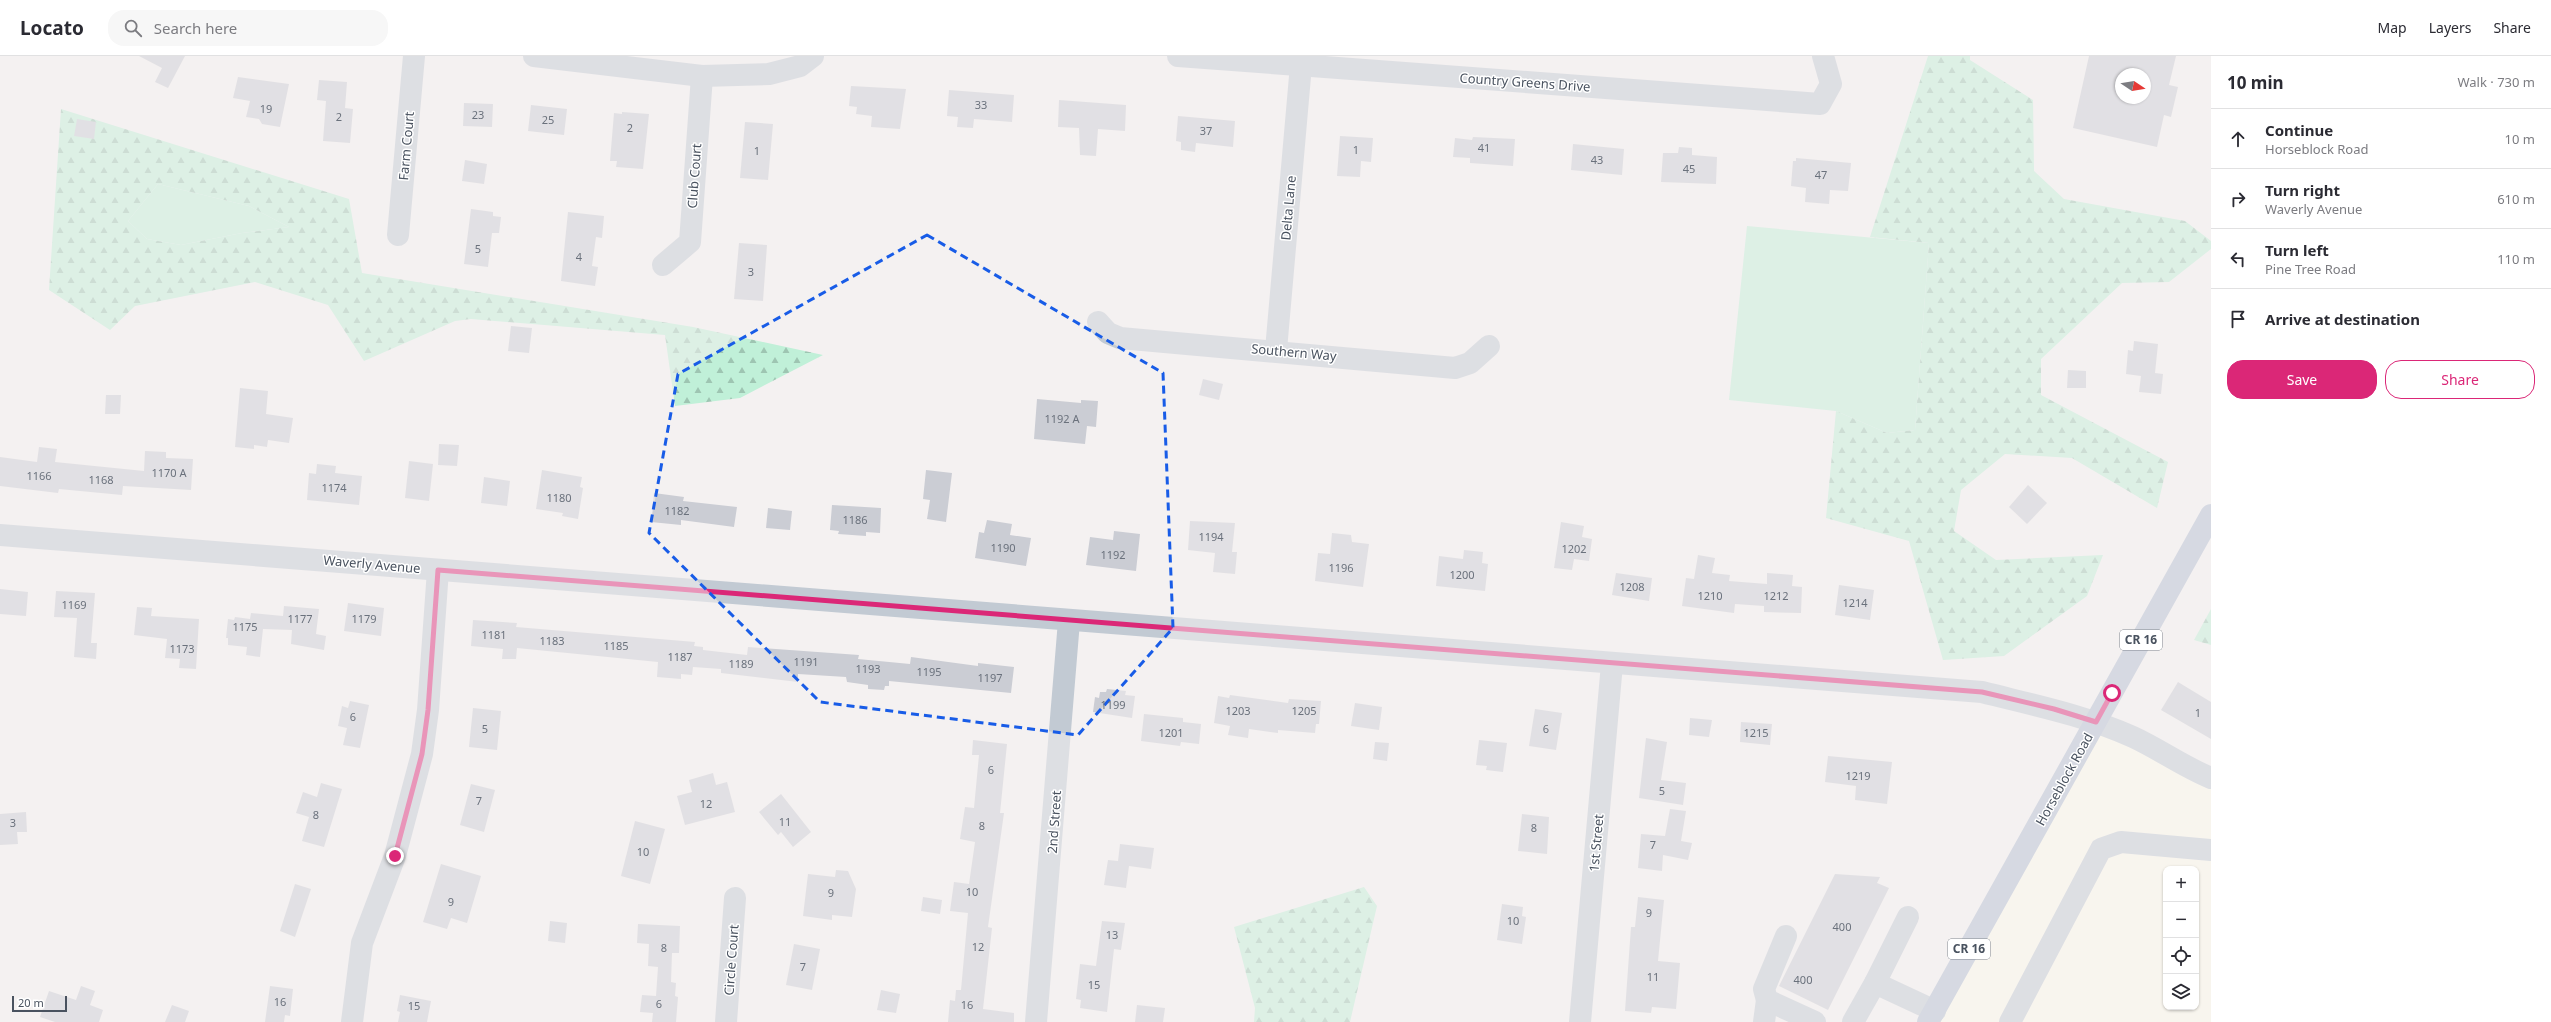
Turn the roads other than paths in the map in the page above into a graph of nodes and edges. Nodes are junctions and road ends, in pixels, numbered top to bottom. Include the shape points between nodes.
1 (414, 56) edge
2 (534, 56) edge
3 (813, 56) edge
4 (1178, 56) edge
5 (1823, 56) edge
6 (1301, 65) junction
7 (702, 76) junction
8 (398, 235) dead end
9 (663, 265) dead end
10 (1098, 322) dead end
11 (1489, 346) dead end
12 (1276, 350) junction
13 (2211, 515) edge
14 (0, 535) edge
15 (438, 570) junction
16 (1069, 622) junction
17 (1612, 664) junction
18 (2096, 722) junction
19 (2210, 777) edge
20 (2211, 850) edge
21 (735, 898) dead end
22 (1908, 917) dead end
23 (1786, 936) dead end
24 (1875, 983) junction
25 (1767, 1000) junction
26 (1931, 1016) edge
27 (352, 1022) edge
28 (726, 1022) edge
29 (1036, 1022) edge
30 (1580, 1022) edge
31 (1764, 1022) edge
32 (1815, 1022) edge
33 (1853, 1022) edge
34 (2010, 1022) edge

1 - 8 street, Farm Court
2 - 7 street
3 - 7 street via 800,66 769,74
4 - 6 street, Country Greens Drive
5 - 6 street, Country Greens Drive via 1831,84 1820,104
6 - 12 street, Delta Lane
7 - 9 street, Club Court via 690,242
10 - 12 street, Southern Way via 1108,333 1120,338
11 - 12 street, Southern Way via 1470,363 1455,368
13 - 18 main road, Horseblock Road / CR 16
14 - 15 street, Waverly Avenue
15 - 16 street, Waverly Avenue
15 - 27 street via 428,710 422,754 395,856 362,943
16 - 17 street, Waverly Avenue
16 - 29 street, 2nd Street
17 - 18 street, Waverly Avenue via 1982,692
17 - 30 street, 1st Street
18 - 19 street, Waverly Avenue via 2133,737
18 - 26 main road, Horseblock Road / CR 16
20 - 34 street via 2121,842 2101,849
21 - 28 street, Circle Court
22 - 24 street
23 - 25 street via 1764,989
24 - 26 street
24 - 33 street
25 - 31 street
25 - 32 street

